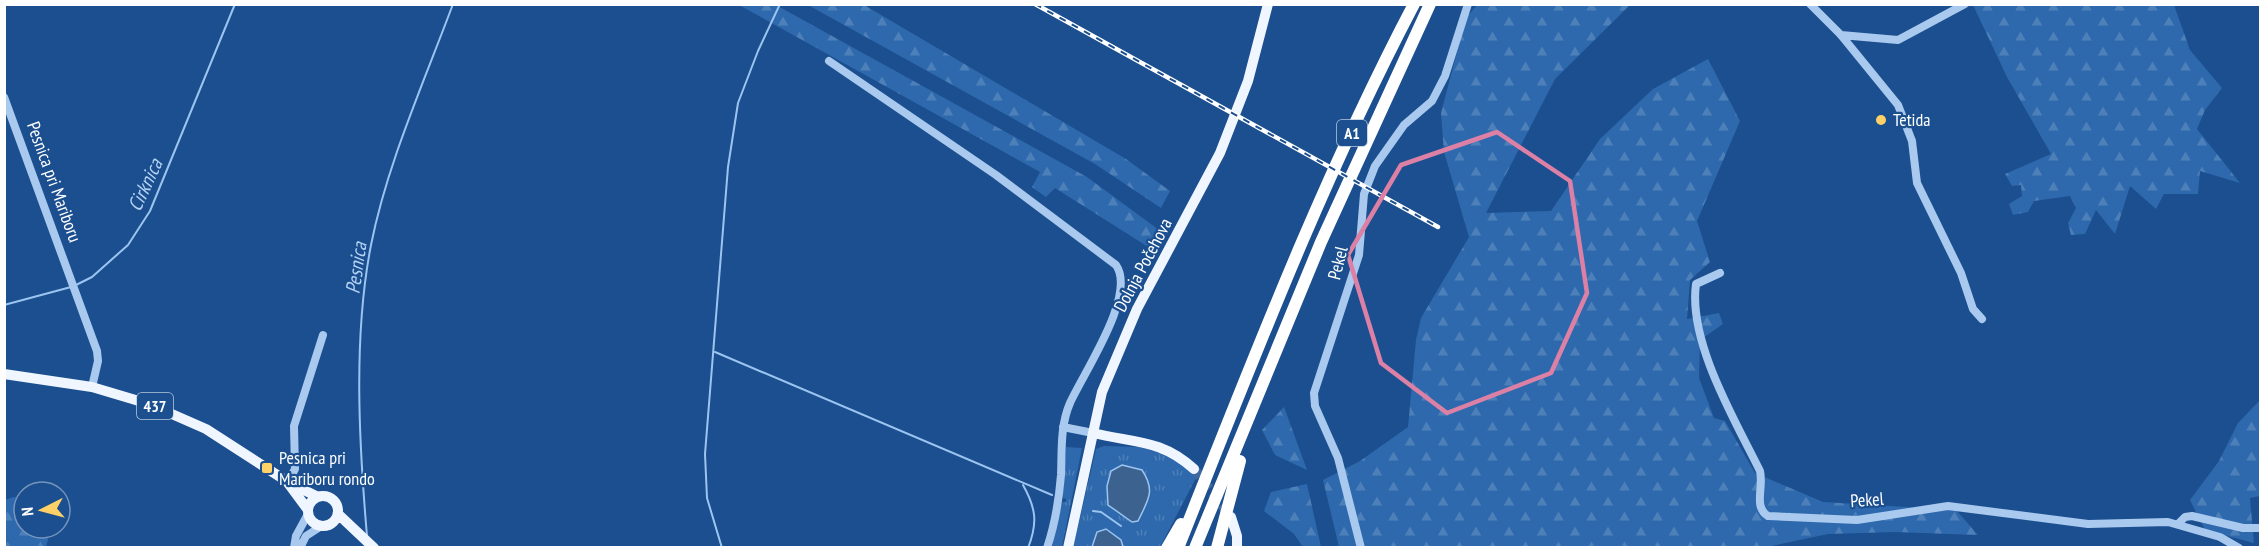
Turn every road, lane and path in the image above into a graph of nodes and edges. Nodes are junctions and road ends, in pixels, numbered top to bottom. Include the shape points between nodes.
1 (1268, 4) edge
2 (1414, 4) edge
3 (1430, 4) edge
4 (1468, 4) edge
5 (1810, 4) edge
6 (1965, 4) edge
7 (1841, 35) junction
8 (829, 61) dead end
9 (4, 97) edge
10 (1720, 273) dead end
11 (1982, 319) dead end
12 (323, 335) dead end
13 (4, 374) edge
14 (92, 387) junction
15 (1250, 416) junction
16 (1063, 427) junction
17 (1093, 433) junction
18 (1194, 469) tunnel mouth
19 (1208, 474) junction
20 (288, 482) junction
21 (318, 497) junction
22 (308, 512) junction
23 (338, 514) junction
24 (1231, 517) tunnel mouth
25 (2178, 524) junction
26 (325, 526) junction
27 (2260, 528) edge
28 (359, 537) junction
29 (294, 548) edge
30 (300, 548) edge
31 (374, 548) edge
32 (1047, 548) edge
33 (1068, 548) edge
34 (1167, 548) edge
35 (1178, 548) edge
36 (1195, 548) edge
37 (1217, 548) edge
38 (1237, 548) edge
39 (1361, 548) edge
40 (2239, 548) edge

1 - 17 main road, Dolnja Počehova via 1238,109 1212,170 1137,309 1102,393
2 - 19 highway, A1 via 1308,232
3 - 15 highway, A1 via 1340,198
4 - 39 street, Pekel via 1445,76 1432,100 1404,125 1375,166 1364,194 1359,255 1314,393 1315,406 1338,458
5 - 7 street
6 - 7 street via 1898,40
7 - 11 street via 1898,105 1912,141 1917,183 1962,273 1973,309
8 - 16 street, Dolnja Počehova via 996,175 1116,265 1122,274 1117,307 1069,406
9 - 14 street, Pesnica pri Mariboru via 98,357
10 - 25 street, Pekel via 1696,284 1698,319 1714,379 1760,471 1763,483 1759,505 1768,516 1857,520 1948,506 2088,524
12 - 20 street via 294,426 295,469
13 - 14 main road, 437
14 - 20 main road, 437 via 149,404 206,429
15 - 36 highway, A1
15 - 37 highway via 1249,437 1234,475
16 - 17 street
16 - 32 street via 1058,503
17 - 18 main road via 1161,447 1177,454
17 - 33 main road, Dolnja Počehova
19 - 34 highway via 1199,483
19 - 35 highway, A1
20 - 21 main road, 437
20 - 22 main road, 437
21 - 22 main road via 311,502
21 - 23 main road, 437 via 333,500
22 - 26 main road, 437 via 311,521
22 - 29 street
23 - 26 main road
23 - 28 main road, 437
24 - 38 main road
25 - 27 street via 2192,516
25 - 40 street, Pekel via 2220,537
26 - 28 main road, 437
26 - 30 street via 306,536
28 - 31 main road, 437

